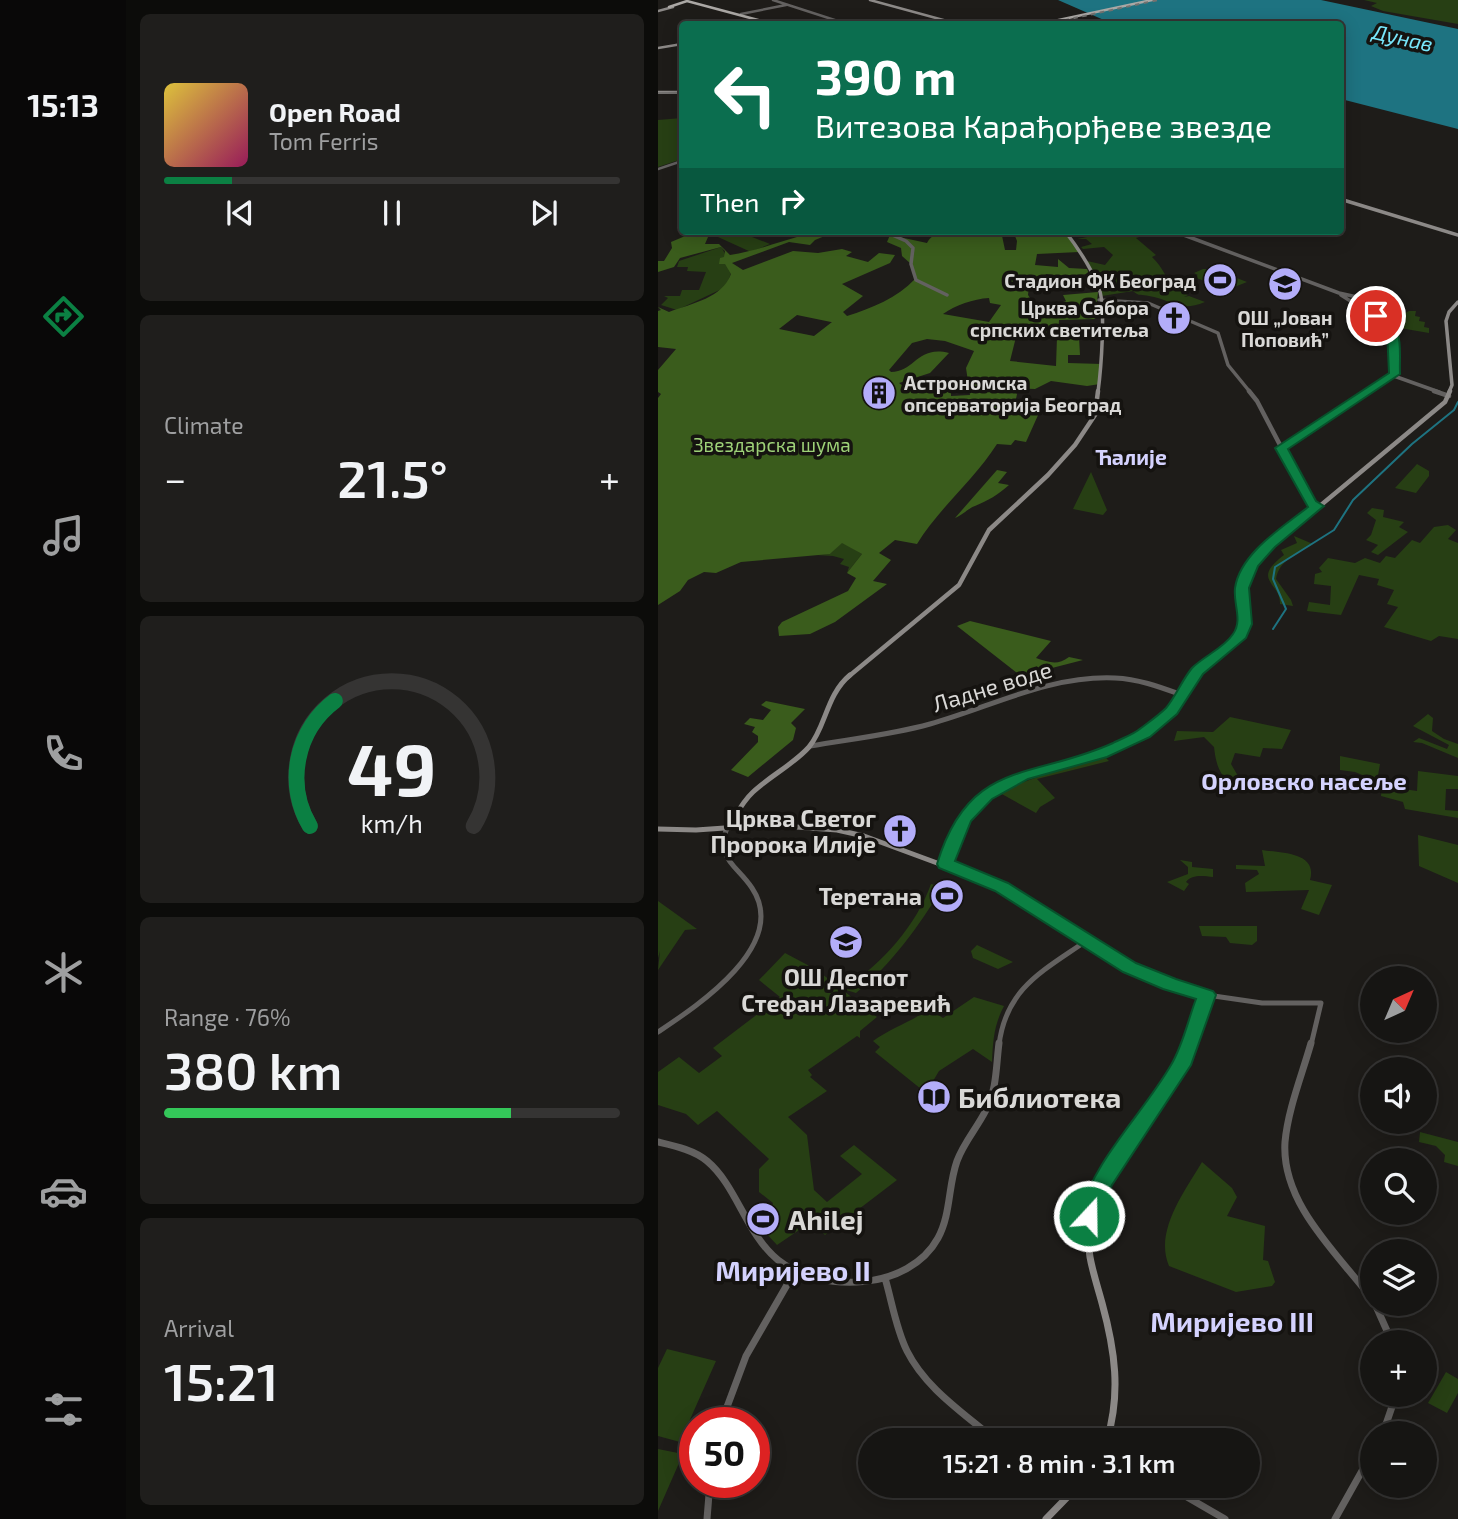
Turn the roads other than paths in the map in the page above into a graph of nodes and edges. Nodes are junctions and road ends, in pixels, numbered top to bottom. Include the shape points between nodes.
1 (773, 0) edge
2 (870, 0) edge
3 (1152, 0) edge
4 (1161, 0) edge
5 (689, 1) edge
6 (780, 4) junction
7 (795, 8) junction
8 (658, 9) edge
9 (741, 14) dead end
10 (1077, 18) junction
11 (762, 21) edge
12 (837, 21) edge
13 (947, 21) edge
14 (1058, 21) edge
15 (1064, 21) edge
16 (679, 44) edge
17 (658, 48) edge
18 (658, 92) edge
19 (679, 92) edge
20 (679, 162) edge
21 (658, 169) edge
22 (1344, 199) edge
23 (1458, 233) edge
24 (893, 235) edge
25 (1068, 235) edge
26 (1184, 235) edge
27 (947, 295) dead end
28 (1099, 300) junction
29 (1458, 302) edge
30 (1394, 376) junction
31 (1449, 396) junction
32 (1281, 448) junction
33 (1318, 506) junction
34 (1182, 695) junction
35 (810, 746) junction
36 (727, 828) junction
37 (658, 829) edge
38 (946, 864) junction
39 (1086, 941) junction
40 (1207, 995) junction
41 (658, 1032) edge
42 (658, 1142) edge
43 (795, 1271) junction
44 (885, 1278) junction
45 (1360, 1283) edge
46 (728, 1407) edge
47 (982, 1428) edge
48 (1110, 1428) edge
49 (1360, 1474) edge
50 (709, 1498) edge
51 (1067, 1498) edge
52 (1189, 1498) edge
53 (707, 1519) edge
54 (1046, 1519) edge
55 (1225, 1519) edge
56 (1335, 1519) edge

1 - 6 street
2 - 13 main road
3 - 10 main road
4 - 10 main road
5 - 8 main road
5 - 11 main road
6 - 7 street
6 - 7 street
6 - 9 street
7 - 12 street
10 - 14 main road
10 - 15 main road
16 - 17 main road
18 - 19 main road
20 - 21 street
22 - 23 main road
24 - 27 street via 913,247 911,264 916,280
25 - 28 main road via 1100,290
26 - 30 street via 1358,302 1391,327
28 - 32 street via 1149,303 1218,332 1227,365 1256,400
28 - 35 main road via 1102,364 1097,408 1086,429 1057,466 989,530 959,585 844,681
29 - 31 main road via 1446,323 1452,380
30 - 31 street
30 - 32 street
31 - 33 main road via 1439,409
32 - 33 street via 1311,503
33 - 34 main road via 1253,563 1242,588 1245,624 1241,634 1198,671
34 - 35 street, Ладне воде via 1132,677 1074,680 1039,686 928,724
34 - 38 main road via 1162,720 1129,743 1023,775 986,795 964,819
35 - 36 main road via 753,792
36 - 37 main road
36 - 38 main road via 762,825 844,831
36 - 41 street via 722,850 756,894 759,928 742,962 724,983
38 - 39 main road via 1002,887
39 - 40 main road via 1140,972
39 - 44 street via 1031,980 1011,1005 1000,1031 992,1095 956,1164 941,1232 919,1260
40 - 45 street via 1262,1003 1321,1003 1293,1104 1285,1157 1306,1212
40 - 48 main road via 1182,1065 1110,1170 1092,1205 1089,1256 1118,1373
42 - 43 street via 691,1151 710,1164 761,1245
43 - 44 street via 841,1282
43 - 46 street via 746,1356
44 - 47 street via 905,1348 914,1363
49 - 56 street
50 - 53 street
51 - 54 main road
52 - 55 street

